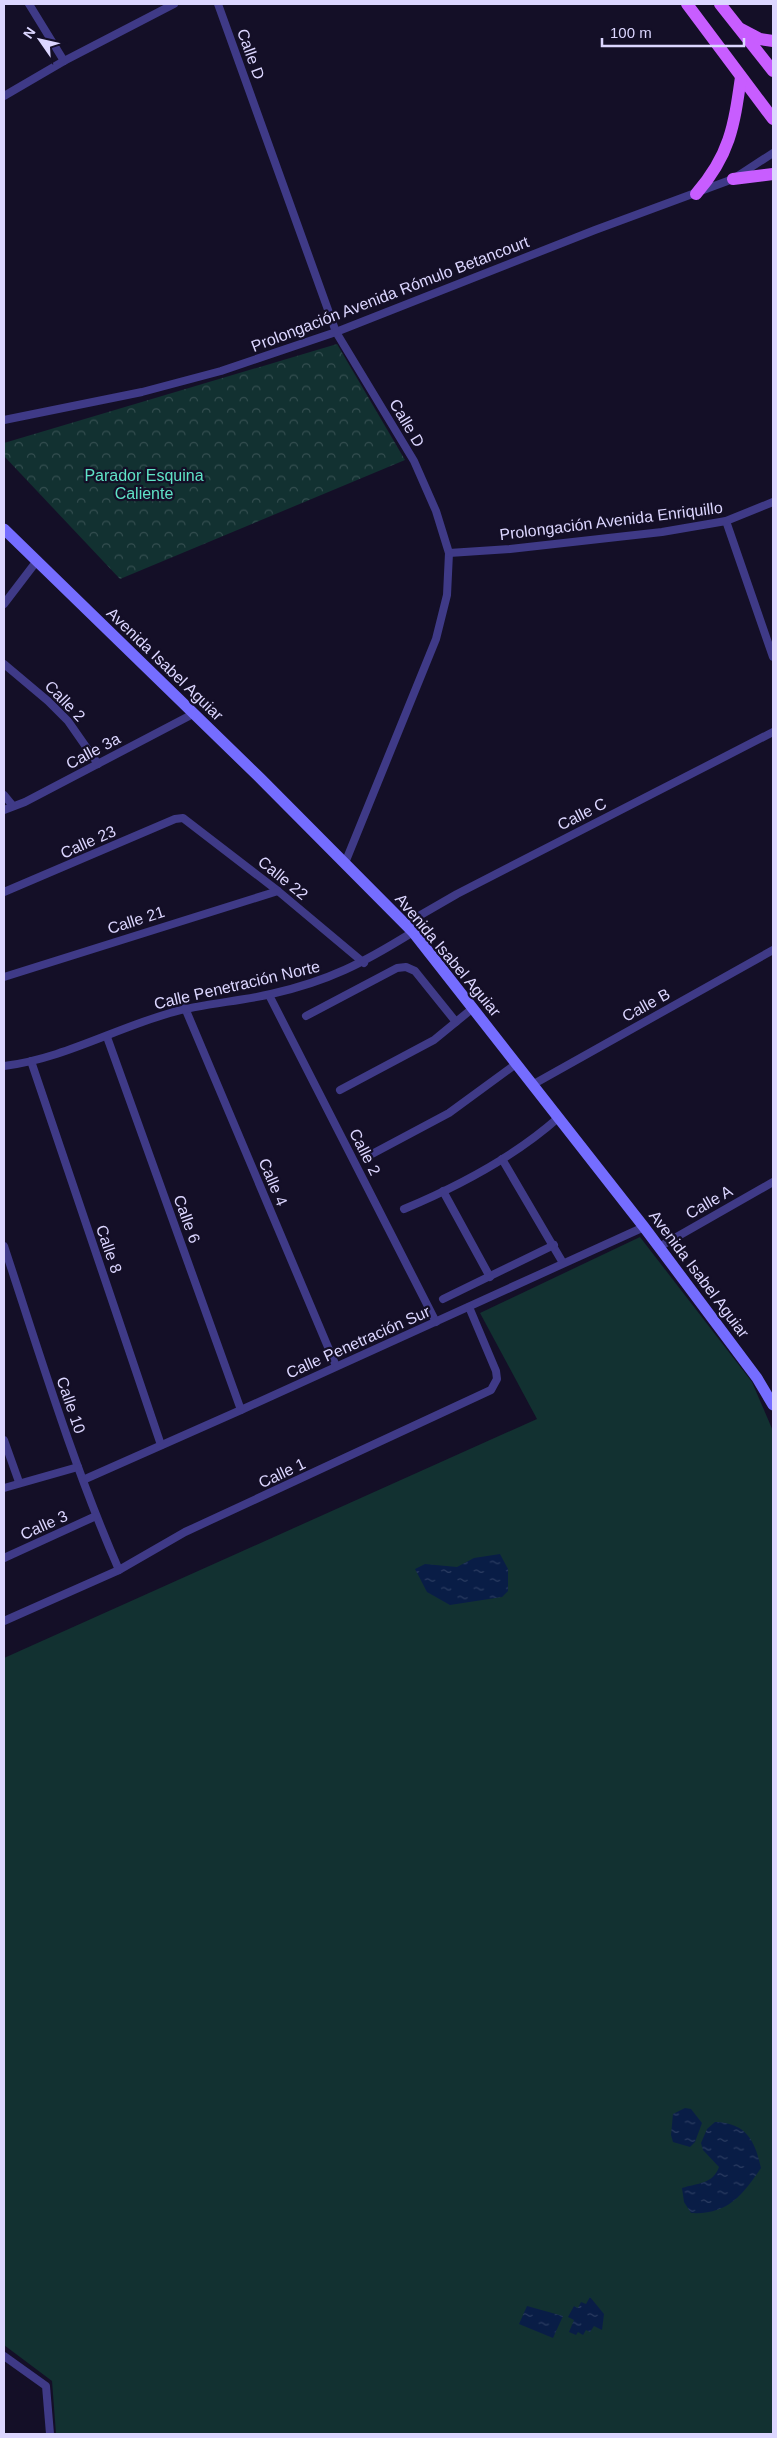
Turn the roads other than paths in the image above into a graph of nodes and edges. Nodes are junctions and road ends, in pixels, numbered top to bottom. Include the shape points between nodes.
1 (29, 4) edge
2 (174, 4) edge
3 (218, 4) edge
4 (687, 4) edge
5 (720, 4) edge
6 (735, 26) junction
7 (773, 41) edge
8 (64, 61) junction
9 (773, 71) edge
10 (741, 77) junction
11 (4, 96) edge
12 (773, 119) edge
13 (773, 154) edge
14 (773, 174) edge
15 (734, 179) junction
16 (696, 194) junction
17 (336, 332) junction
18 (4, 420) edge
19 (773, 502) edge
20 (726, 521) junction
21 (4, 529) edge
22 (449, 552) junction
23 (36, 562) junction
24 (4, 604) edge
25 (773, 657) edge
26 (4, 664) edge
27 (193, 714) junction
28 (773, 732) edge
29 (98, 764) junction
30 (4, 795) edge
31 (13, 806) junction
32 (4, 810) edge
33 (183, 818) joint
34 (346, 863) junction
35 (278, 891) junction
36 (4, 892) edge
37 (409, 928) junction
38 (773, 950) edge
39 (364, 963) junction
40 (4, 977) edge
41 (269, 995) junction
42 (185, 1008) junction
43 (473, 1008) junction
44 (306, 1016) dead end
45 (456, 1022) junction
46 (107, 1037) junction
47 (31, 1061) junction
48 (516, 1064) junction
49 (4, 1066) edge
50 (532, 1084) junction
51 (340, 1090) dead end
52 (558, 1118) junction
53 (372, 1154) dead end
54 (502, 1159) junction
55 (773, 1182) edge
56 (444, 1191) junction
57 (404, 1209) dead end
58 (644, 1227) junction
59 (554, 1245) junction
60 (4, 1246) edge
61 (659, 1247) junction
62 (563, 1263) junction
63 (490, 1277) junction
64 (444, 1299) dead end
65 (469, 1307) junction
66 (436, 1322) junction
67 (336, 1366) junction
68 (773, 1405) edge
69 (241, 1410) junction
70 (4, 1440) edge
71 (162, 1445) junction
72 (78, 1467) junction
73 (83, 1480) junction
74 (20, 1482) junction
75 (4, 1488) edge
76 (96, 1516) junction
77 (4, 1558) edge
78 (119, 1570) junction
79 (4, 1621) edge
80 (4, 2356) edge
81 (50, 2434) edge

1 - 8 street
2 - 8 street
3 - 17 street, Calle D
4 - 10 main road
5 - 6 main road
6 - 7 main road via 760,39
6 - 9 main road
8 - 11 street
10 - 12 main road
10 - 16 main road via 733,130 713,175
13 - 15 street, Prolongación Avenida Rómulo Betancourt
14 - 15 main road
15 - 16 street, Prolongación Avenida Rómulo Betancourt
16 - 17 street, Prolongación Avenida Rómulo Betancourt via 595,230
17 - 18 street, Prolongación Avenida Rómulo Betancourt via 221,372
17 - 22 street, Calle D via 414,461 436,511
19 - 20 street, Prolongación Avenida Enriquillo
20 - 22 street, Prolongación Avenida Enriquillo via 578,542
20 - 25 street
21 - 23 main road, Avenida Isabel Aguiar
22 - 34 street, Calle D via 447,595 436,639
23 - 24 street
23 - 27 main road, Avenida Isabel Aguiar
26 - 29 street, Calle 2 via 68,721
27 - 29 street, Calle 3a
27 - 34 main road, Avenida Isabel Aguiar
28 - 37 street, Calle C via 457,894
29 - 31 street, Calle 3a
30 - 31 street
31 - 32 street, Calle 3a
33 - 35 street, Calle 22
33 - 36 street, Calle 23
34 - 37 main road, Avenida Isabel Aguiar
35 - 39 street, Calle 22
35 - 40 street, Calle 21
37 - 39 street, Calle Penetración Norte
37 - 43 main road, Avenida Isabel Aguiar
38 - 50 street, Calle B
39 - 41 street, Calle Penetración Norte via 311,984
41 - 42 street, Calle Penetración Norte
41 - 66 street, Calle 2
42 - 46 street, Calle Penetración Norte
42 - 67 street, Calle 4
43 - 45 street
43 - 48 main road, Avenida Isabel Aguiar
44 - 45 street via 397,968 406,967 415,971
45 - 51 street via 413,1053
46 - 47 street, Calle Penetración Norte
46 - 69 street, Calle 6
47 - 49 street, Calle Penetración Norte
47 - 71 street, Calle 8
48 - 50 main road, Avenida Isabel Aguiar
48 - 53 street via 449,1112
50 - 52 main road, Avenida Isabel Aguiar
52 - 54 street
52 - 58 main road, Avenida Isabel Aguiar
54 - 56 street
54 - 59 street
55 - 61 street, Calle A
56 - 57 street
56 - 63 street
58 - 61 main road, Avenida Isabel Aguiar
58 - 62 street, Calle Penetración Sur
59 - 62 street
59 - 63 street
60 - 72 street, Calle 10
61 - 68 main road, Avenida Isabel Aguiar via 757,1378
62 - 65 street, Calle Penetración Sur
63 - 64 street
65 - 66 street, Calle Penetración Sur
65 - 78 street, Calle 1 via 496,1371 497,1379 491,1390 185,1532
66 - 67 street, Calle Penetración Sur
67 - 69 street, Calle Penetración Sur
69 - 71 street, Calle Penetración Sur
70 - 74 street
71 - 73 street, Calle Penetración Sur
72 - 73 street, Calle 10
72 - 74 street
73 - 76 street, Calle 10
74 - 75 street
76 - 77 street, Calle 3
76 - 78 street, Calle 10
78 - 79 street, Calle 1
80 - 81 street via 46,2386

